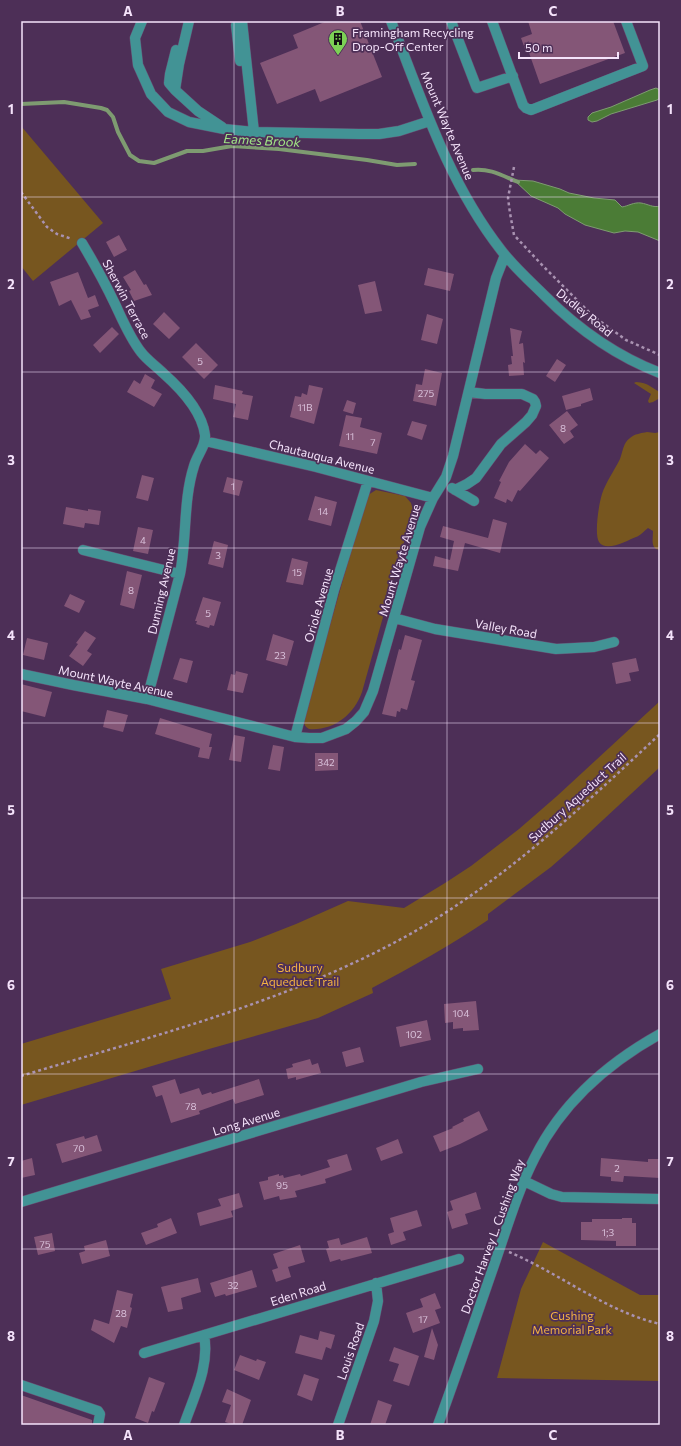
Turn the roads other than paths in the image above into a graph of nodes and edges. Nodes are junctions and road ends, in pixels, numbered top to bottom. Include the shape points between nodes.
1 (142, 21) edge
2 (182, 21) edge
3 (189, 21) edge
4 (235, 21) edge
5 (242, 21) edge
6 (391, 21) edge
7 (451, 21) edge
8 (492, 21) edge
9 (626, 21) edge
10 (513, 76) junction
11 (175, 90) junction
12 (430, 121) junction
13 (225, 129) junction
14 (254, 129) junction
15 (82, 243) road end
16 (505, 255) junction
17 (660, 373) edge
18 (469, 392) junction
19 (205, 441) junction
20 (368, 481) junction
21 (443, 483) junction
22 (455, 490) junction
23 (433, 498) junction
24 (474, 501) dead end
25 (83, 550) dead end
26 (180, 574) junction
27 (394, 618) junction
28 (614, 642) dead end
29 (21, 674) edge
30 (147, 699) junction
31 (295, 737) junction
32 (660, 1034) edge
33 (478, 1069) dead end
34 (524, 1181) junction
35 (660, 1199) edge
36 (21, 1202) edge
37 (459, 1259) dead end
38 (376, 1284) junction
39 (204, 1335) junction
40 (144, 1353) dead end
41 (21, 1385) edge
42 (98, 1425) edge
43 (184, 1425) edge
44 (338, 1425) edge
45 (438, 1425) edge

1 - 13 street via 135,38 138,65 151,94 168,112 189,122
2 - 11 street via 169,83
3 - 11 street
4 - 14 street via 247,120
5 - 14 street
6 - 12 street, Mount Wayte Avenue
7 - 10 street via 478,88
8 - 10 street
9 - 10 street via 643,66 531,110 523,105
11 - 13 street via 198,111
12 - 14 street via 405,130 379,134
12 - 16 street, Mount Wayte Avenue via 459,186
13 - 14 street
15 - 19 street, Sherwin Terrace via 135,343 198,413
16 - 17 street, Dudley Road via 547,299 588,334 622,356
16 - 18 street, Mount Wayte Avenue via 496,278
18 - 21 street, Mount Wayte Avenue via 454,452
18 - 22 street via 522,394 533,399 536,406 532,415 501,444 476,478
19 - 20 street, Chautauqua Avenue
19 - 26 street, Dunning Avenue via 191,477
20 - 23 street, Chautauqua Avenue
20 - 31 street, Oriole Avenue via 334,590
21 - 22 street
21 - 23 street, Mount Wayte Avenue
22 - 24 street
23 - 27 street, Mount Wayte Avenue via 420,527
25 - 26 street
26 - 30 street, Dunning Avenue
27 - 28 street, Valley Road via 435,629 556,649 594,647
27 - 31 street, Mount Wayte Avenue via 373,691 364,712 346,729 322,738
29 - 30 street, Mount Wayte Avenue
30 - 31 street, Mount Wayte Avenue
32 - 34 street, Doctor Harvey L. Cushing Way via 624,1056 590,1083 547,1135
33 - 36 street, Long Avenue via 413,1084
34 - 35 street via 562,1197
34 - 45 street, Doctor Harvey L. Cushing Way
37 - 38 street, Eden Road
38 - 39 street, Eden Road
38 - 44 street, Louis Road via 378,1301 374,1321
39 - 40 street, Eden Road
39 - 43 street via 206,1345 203,1368
41 - 42 street via 98,1411

